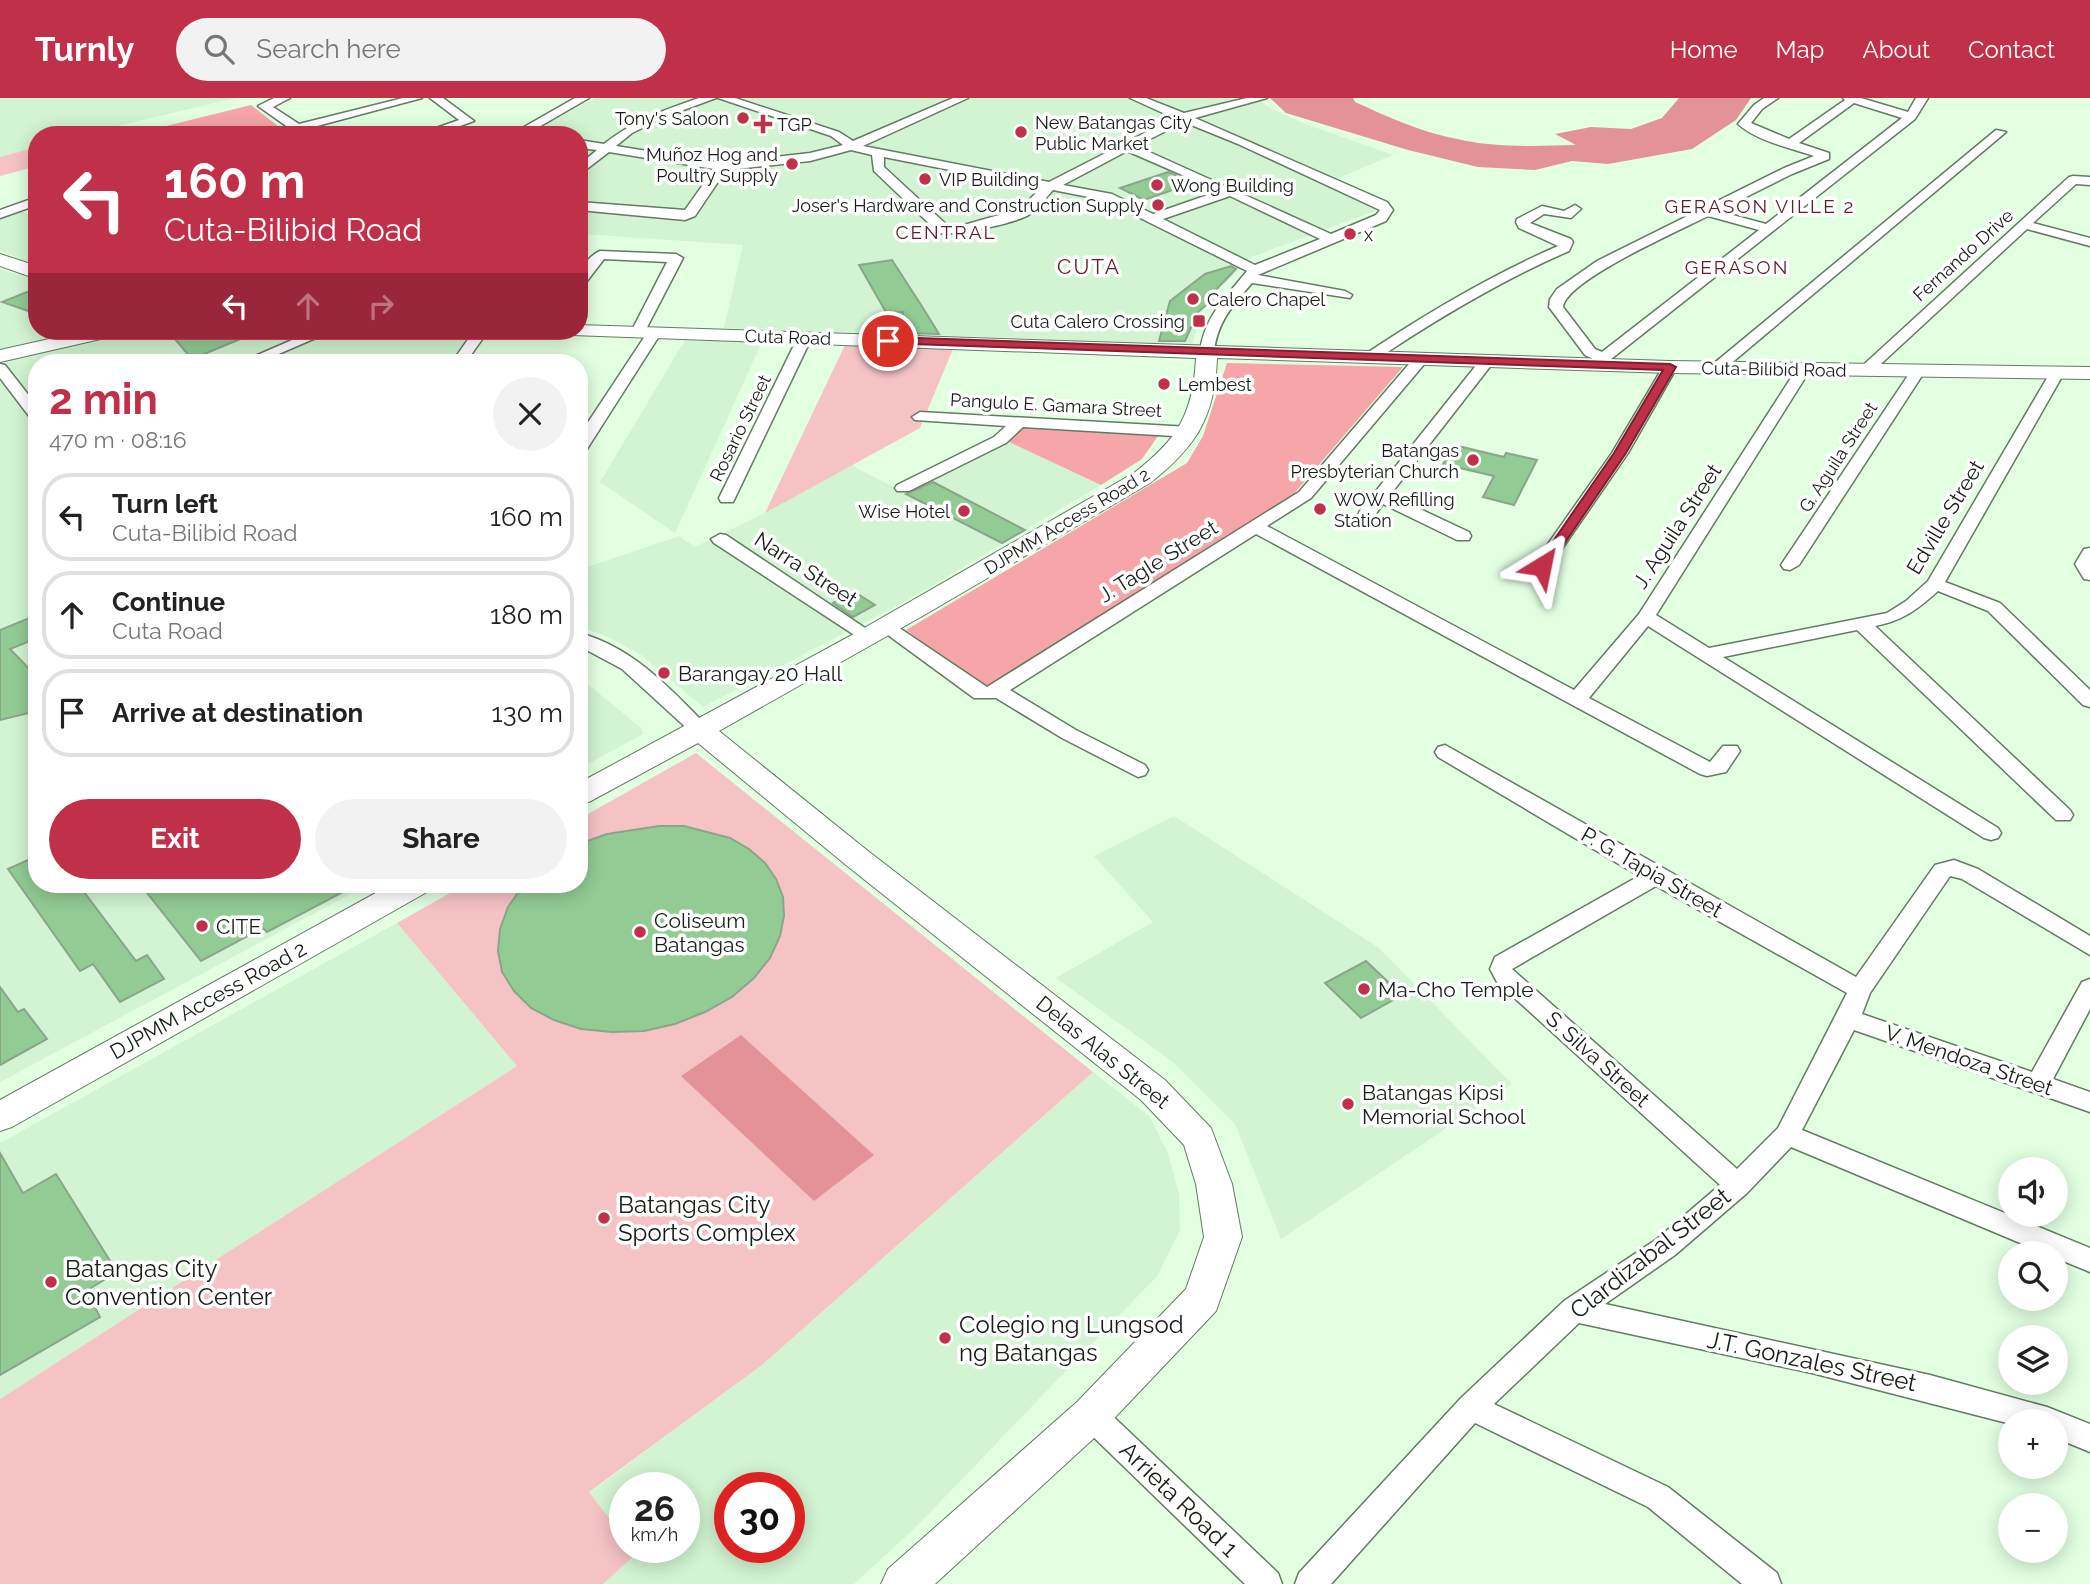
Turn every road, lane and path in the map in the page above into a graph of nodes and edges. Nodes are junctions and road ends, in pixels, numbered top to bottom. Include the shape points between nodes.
1 (284, 98) edge
2 (416, 98) edge
3 (436, 98) edge
4 (583, 98) edge
5 (710, 98) edge
6 (724, 98) edge
7 (962, 98) edge
8 (1136, 98) edge
9 (1261, 98) edge
10 (1772, 98) edge
11 (1922, 98) edge
12 (1851, 99) edge
13 (1197, 100) dead end
14 (1239, 101) edge
15 (1214, 111) junction
16 (1184, 117) junction
17 (1911, 117) junction
18 (294, 126) edge
19 (319, 126) edge
20 (452, 126) edge
21 (532, 126) edge
22 (2000, 132) dead end
23 (1791, 143) junction
24 (588, 145) edge
25 (852, 146) junction
26 (1125, 146) junction
27 (607, 148) junction
28 (878, 154) junction
29 (1825, 156) junction
30 (588, 163) edge
31 (1851, 164) junction
32 (722, 167) junction
33 (2090, 181) edge
34 (1049, 187) junction
35 (1230, 192) junction
36 (28, 204) edge
37 (588, 207) edge
38 (1575, 209) dead end
39 (1708, 212) junction
40 (0, 214) edge
41 (1152, 219) junction
42 (2025, 225) junction
43 (1766, 228) junction
44 (1331, 239) junction
45 (2090, 242) edge
46 (0, 260) edge
47 (28, 270) edge
48 (588, 270) edge
49 (1252, 274) junction
50 (1345, 295) dead end
51 (588, 331) edge
52 (646, 332) junction
53 (805, 337) junction
54 (71, 340) edge
55 (303, 340) edge
56 (1207, 352) junction
57 (268, 354) edge
58 (0, 356) edge
59 (1369, 358) junction
60 (1421, 359) junction
61 (1487, 361) junction
62 (1599, 361) junction
63 (1670, 367) junction
64 (0, 368) edge
65 (1717, 368) junction
66 (1803, 370) junction
67 (1866, 370) junction
68 (1918, 371) junction
69 (2057, 373) junction
70 (2090, 373) edge
71 (28, 405) edge
72 (920, 417) dead end
73 (1018, 423) junction
74 (588, 426) edge
75 (1190, 432) junction
76 (904, 488) dead end
77 (1381, 497) junction
78 (727, 498) dead end
79 (1366, 515) dead end
80 (1255, 526) junction
81 (1464, 536) dead end
82 (720, 539) dead end
83 (2090, 553) edge
84 (1790, 565) dead end
85 (1538, 571) dead end
86 (2090, 575) edge
87 (1935, 584) junction
88 (1646, 617) junction
89 (1863, 625) junction
90 (877, 632) junction
91 (588, 642) edge
92 (1704, 655) junction
93 (997, 690) junction
94 (1578, 698) junction
95 (2090, 701) edge
96 (699, 729) junction
97 (1730, 751) dead end
98 (1445, 752) dead end
99 (1138, 770) dead end
100 (588, 790) edge
101 (2063, 815) dead end
102 (1991, 833) dead end
103 (1656, 876) junction
104 (400, 893) edge
105 (2090, 947) edge
106 (2090, 988) edge
107 (1860, 990) junction
108 (1847, 1020) junction
109 (2038, 1084) junction
110 (2090, 1102) edge
111 (0, 1116) edge
112 (1787, 1135) junction
113 (1738, 1185) junction
114 (2090, 1260) edge
115 (1574, 1310) junction
116 (1471, 1407) junction
117 (2010, 1409) edge
118 (1091, 1415) junction
119 (2068, 1429) edge
120 (2090, 1438) edge
121 (903, 1584) edge
122 (1267, 1584) edge
123 (1310, 1584) edge
124 (1766, 1584) edge

1 - 18 street via 264,106
2 - 19 street
3 - 20 street via 468,121
4 - 21 street
5 - 27 street via 628,131
6 - 25 street via 835,134
7 - 25 street
8 - 16 street
9 - 14 street
10 - 23 street via 1744,124
11 - 17 street
12 - 17 street
12 - 23 street
13 - 15 street
14 - 15 street
15 - 16 street
16 - 26 street
16 - 44 street via 1387,210 1381,218
17 - 31 street
22 - 65 street
23 - 29 street
24 - 27 street
25 - 28 street
25 - 32 street via 824,155
26 - 34 street
26 - 35 street
27 - 30 street
27 - 32 street
28 - 34 street
28 - 34 street via 878,167 944,230 1025,212
29 - 31 street
29 - 39 street
31 - 43 street
32 - 37 street via 685,216
33 - 42 street, Fernando Drive via 2073,180
34 - 41 street via 1108,197
35 - 41 street
35 - 44 street
36 - 40 street
38 - 59 street via 1566,215 1542,210 1522,222 1566,242 1564,248 1505,274
39 - 43 street
39 - 62 street via 1602,264 1562,292 1556,307
41 - 49 street
42 - 45 street
42 - 67 street, Fernando Drive
43 - 62 street
44 - 49 street
46 - 47 street
48 - 52 street via 600,255 676,258
49 - 50 street
49 - 56 street, DJPMM Access Road 2 via 1216,316 1207,334
51 - 52 street, Cuta Road
52 - 53 street, Cuta Road
52 - 74 street
53 - 56 street, Cuta Road
53 - 78 street, Rosario Street
54 - 58 street
55 - 57 street
56 - 59 street, Cuta-Bilibid Road
56 - 75 street, DJPMM Access Road 2 via 1203,398
59 - 60 street, Cuta-Bilibid Road
60 - 61 street, Cuta-Bilibid Road
60 - 80 street, J. Tagle Street via 1305,495
61 - 62 street, Cuta-Bilibid Road
61 - 77 street
62 - 63 street, Cuta-Bilibid Road
63 - 65 street, Cuta-Bilibid Road
63 - 85 street via 1620,453
64 - 71 street
65 - 66 street, Cuta-Bilibid Road
66 - 67 street, Cuta-Bilibid Road
66 - 88 street, J. Aguila Street
67 - 68 street, Cuta-Bilibid Road
68 - 69 street, Cuta-Bilibid Road
68 - 84 street, G. Aguila Street
69 - 70 street, Cuta-Bilibid Road
69 - 87 street, Edville Street
72 - 73 street, Pangulo E. Gamara Street
73 - 75 street, Pangulo E. Gamara Street
73 - 76 street via 1000,440
75 - 90 street, DJPMM Access Road 2 via 1176,450 1133,484
77 - 79 street
77 - 81 street
80 - 93 street, J. Tagle Street
80 - 94 street
82 - 90 street, Narra Street
83 - 86 street via 2084,564
87 - 89 street, Edville Street via 1893,617
87 - 95 street via 1994,607
88 - 92 street
88 - 94 street, J. Aguila Street
89 - 92 street, Edville Street
89 - 101 street
90 - 93 street via 981,694
90 - 96 street, DJPMM Access Road 2
91 - 96 street, Delas Alas Street via 626,664
92 - 102 street
93 - 99 street
94 - 97 street via 1707,769 1719,767
96 - 100 street, DJPMM Access Road 2
96 - 118 street, Delas Alas Street via 1153,1090 1199,1138 1214,1184 1223,1237 1202,1299
98 - 103 street, P. G. Tapia Street
103 - 107 street, P. G. Tapia Street
103 - 113 street, S. Silva Street via 1503,963 1501,969
104 - 111 street, DJPMM Access Road 2
105 - 107 street, Clardizabal Street via 1970,874 1954,868 1943,870
106 - 109 street
107 - 108 street, Clardizabal Street
108 - 109 street, V. Mendoza Street
108 - 112 street, Clardizabal Street
109 - 110 street, V. Mendoza Street
112 - 113 street, Clardizabal Street
112 - 114 street
113 - 115 street, Clardizabal Street via 1666,1247
115 - 116 street, Clardizabal Street
115 - 117 street, J.T. Gonzales Street via 1893,1378
116 - 123 street, Clardizabal Street
116 - 124 street via 1658,1497
118 - 121 street, Delas Alas Street
118 - 122 street, Arrieta Road 1
119 - 120 street

